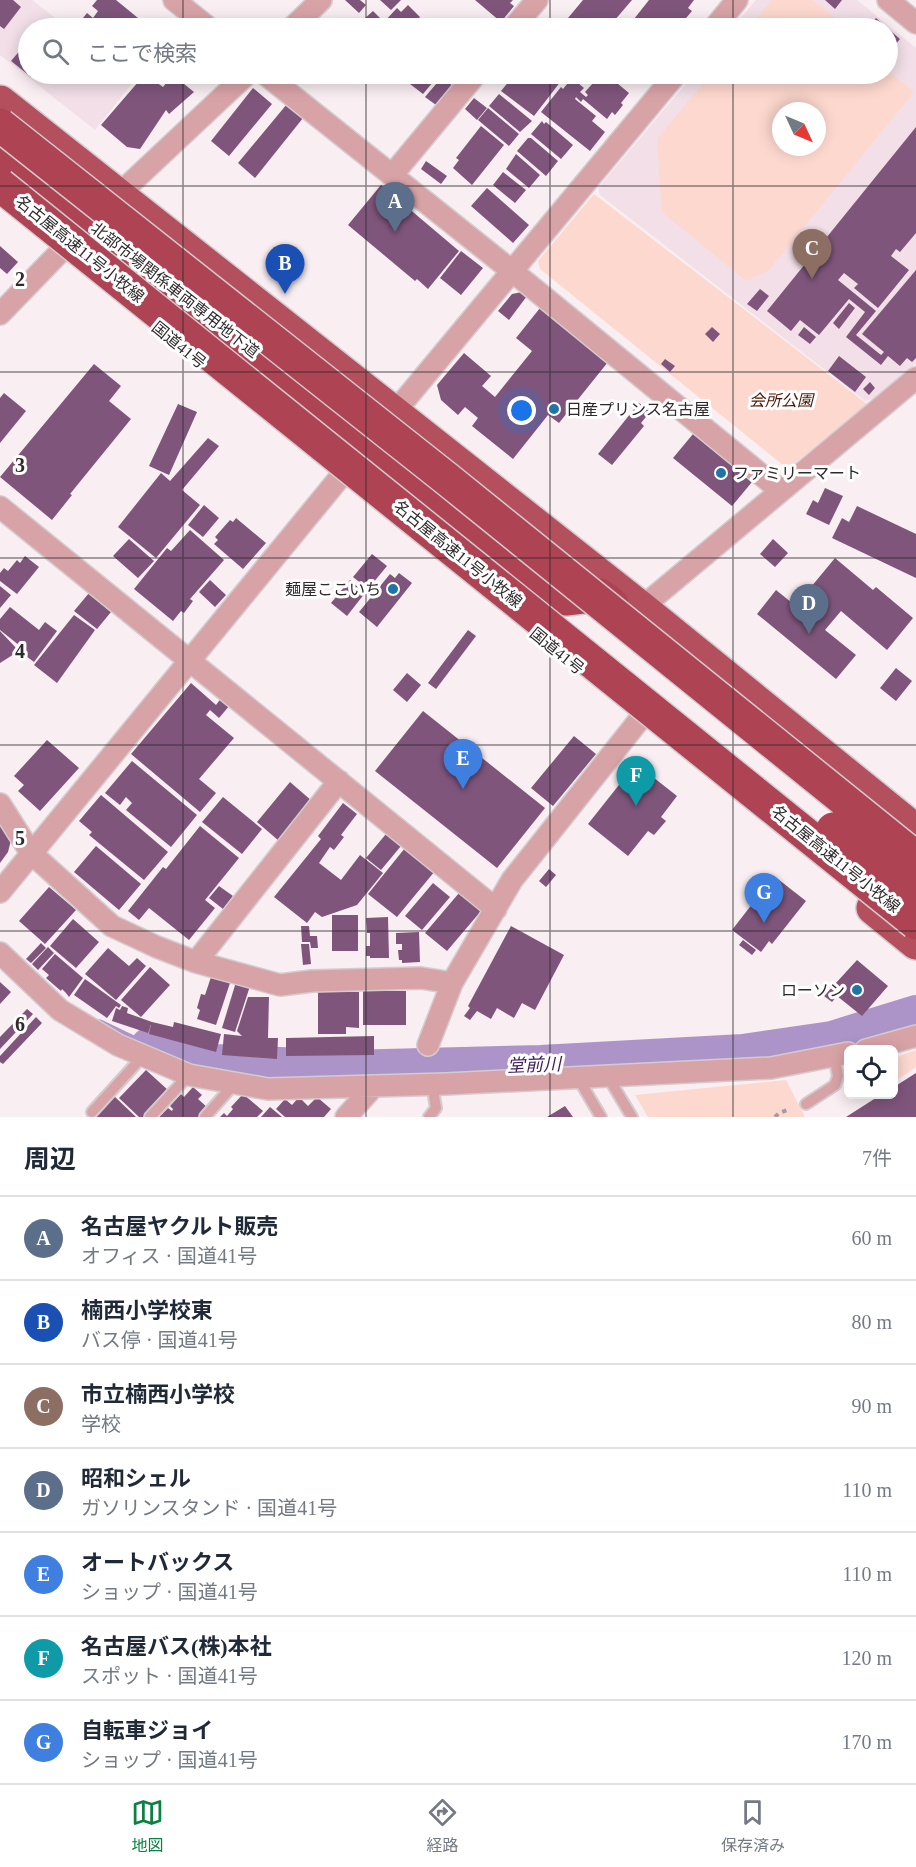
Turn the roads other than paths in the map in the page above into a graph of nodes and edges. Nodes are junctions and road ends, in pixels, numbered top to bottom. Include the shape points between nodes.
1 (174, 0) edge
2 (321, 0) edge
3 (537, 0) edge
4 (737, 0) edge
5 (888, 0) edge
6 (196, 18) edge
7 (302, 18) edge
8 (522, 18) edge
9 (722, 18) edge
10 (916, 23) edge
11 (235, 84) edge
12 (278, 84) edge
13 (468, 84) edge
14 (668, 84) edge
15 (0, 102) edge
16 (0, 125) edge
17 (0, 154) edge
18 (393, 174) junction
19 (0, 184) edge
20 (117, 196) junction
21 (0, 201) edge
22 (61, 251) junction
23 (107, 256) dead end
24 (512, 271) junction
25 (0, 314) edge
26 (916, 378) edge
27 (394, 413) junction
28 (341, 476) junction
29 (781, 491) junction
30 (0, 507) edge
31 (642, 608) junction
32 (532, 614) junction
33 (190, 660) junction
34 (640, 719) junction
35 (339, 781) junction
36 (0, 804) edge
37 (916, 831) edge
38 (916, 846) edge
39 (31, 853) junction
40 (916, 858) edge
41 (916, 890) edge
42 (0, 892) edge
43 (496, 909) junction
44 (916, 923) edge
45 (916, 943) edge
46 (0, 953) edge
47 (196, 962) junction
48 (452, 983) junction
49 (916, 1036) edge
50 (428, 1045) dead end
51 (884, 1045) edge
52 (841, 1055) edge
53 (143, 1056) junction
54 (189, 1075) junction
55 (608, 1077) junction
56 (578, 1078) junction
57 (235, 1083) junction
58 (432, 1084) junction
59 (374, 1086) junction
60 (803, 1105) road end
61 (92, 1112) dead end
62 (150, 1117) edge
63 (205, 1117) edge
64 (346, 1117) edge
65 (429, 1117) edge
66 (601, 1117) edge
67 (632, 1117) edge

1 - 6 street
2 - 7 street
3 - 8 street
4 - 9 street
5 - 10 street
11 - 20 street
12 - 18 street
13 - 18 street
14 - 24 street
15 - 20 highway
16 - 40 highway, bridge
17 - 38 highway via 290,377 566,599 600,595
18 - 24 street
19 - 32 highway, 名古屋高速11号小牧線, bridge
20 - 27 highway
21 - 22 highway, 国道41号
21 - 23 lane, 北部市場関係車両専用地下道 via 51,213
22 - 25 street
22 - 28 highway, 国道41号
24 - 27 street
24 - 29 street
26 - 29 street
27 - 31 highway
28 - 33 street
28 - 34 highway, 国道41号
29 - 31 street
30 - 33 street
31 - 37 highway
32 - 41 highway, bridge via 564,615 816,817
32 - 44 highway, 名古屋高速11号小牧線, bridge
33 - 35 street
33 - 39 street
34 - 43 street via 512,880
34 - 45 highway, 国道41号
35 - 43 street
35 - 47 street
36 - 39 street
39 - 42 street
39 - 47 street via 112,926
43 - 48 street
46 - 53 street via 60,1010
47 - 48 street via 280,985 421,978
48 - 50 street
49 - 51 street
52 - 55 street via 771,1068
52 - 60 lane via 836,1085
53 - 54 street
53 - 61 lane
54 - 57 street
54 - 62 lane
55 - 56 street
55 - 67 lane
56 - 58 street
56 - 66 lane
57 - 59 street via 268,1089
57 - 63 lane
58 - 59 street
58 - 65 lane via 436,1107
59 - 64 street

